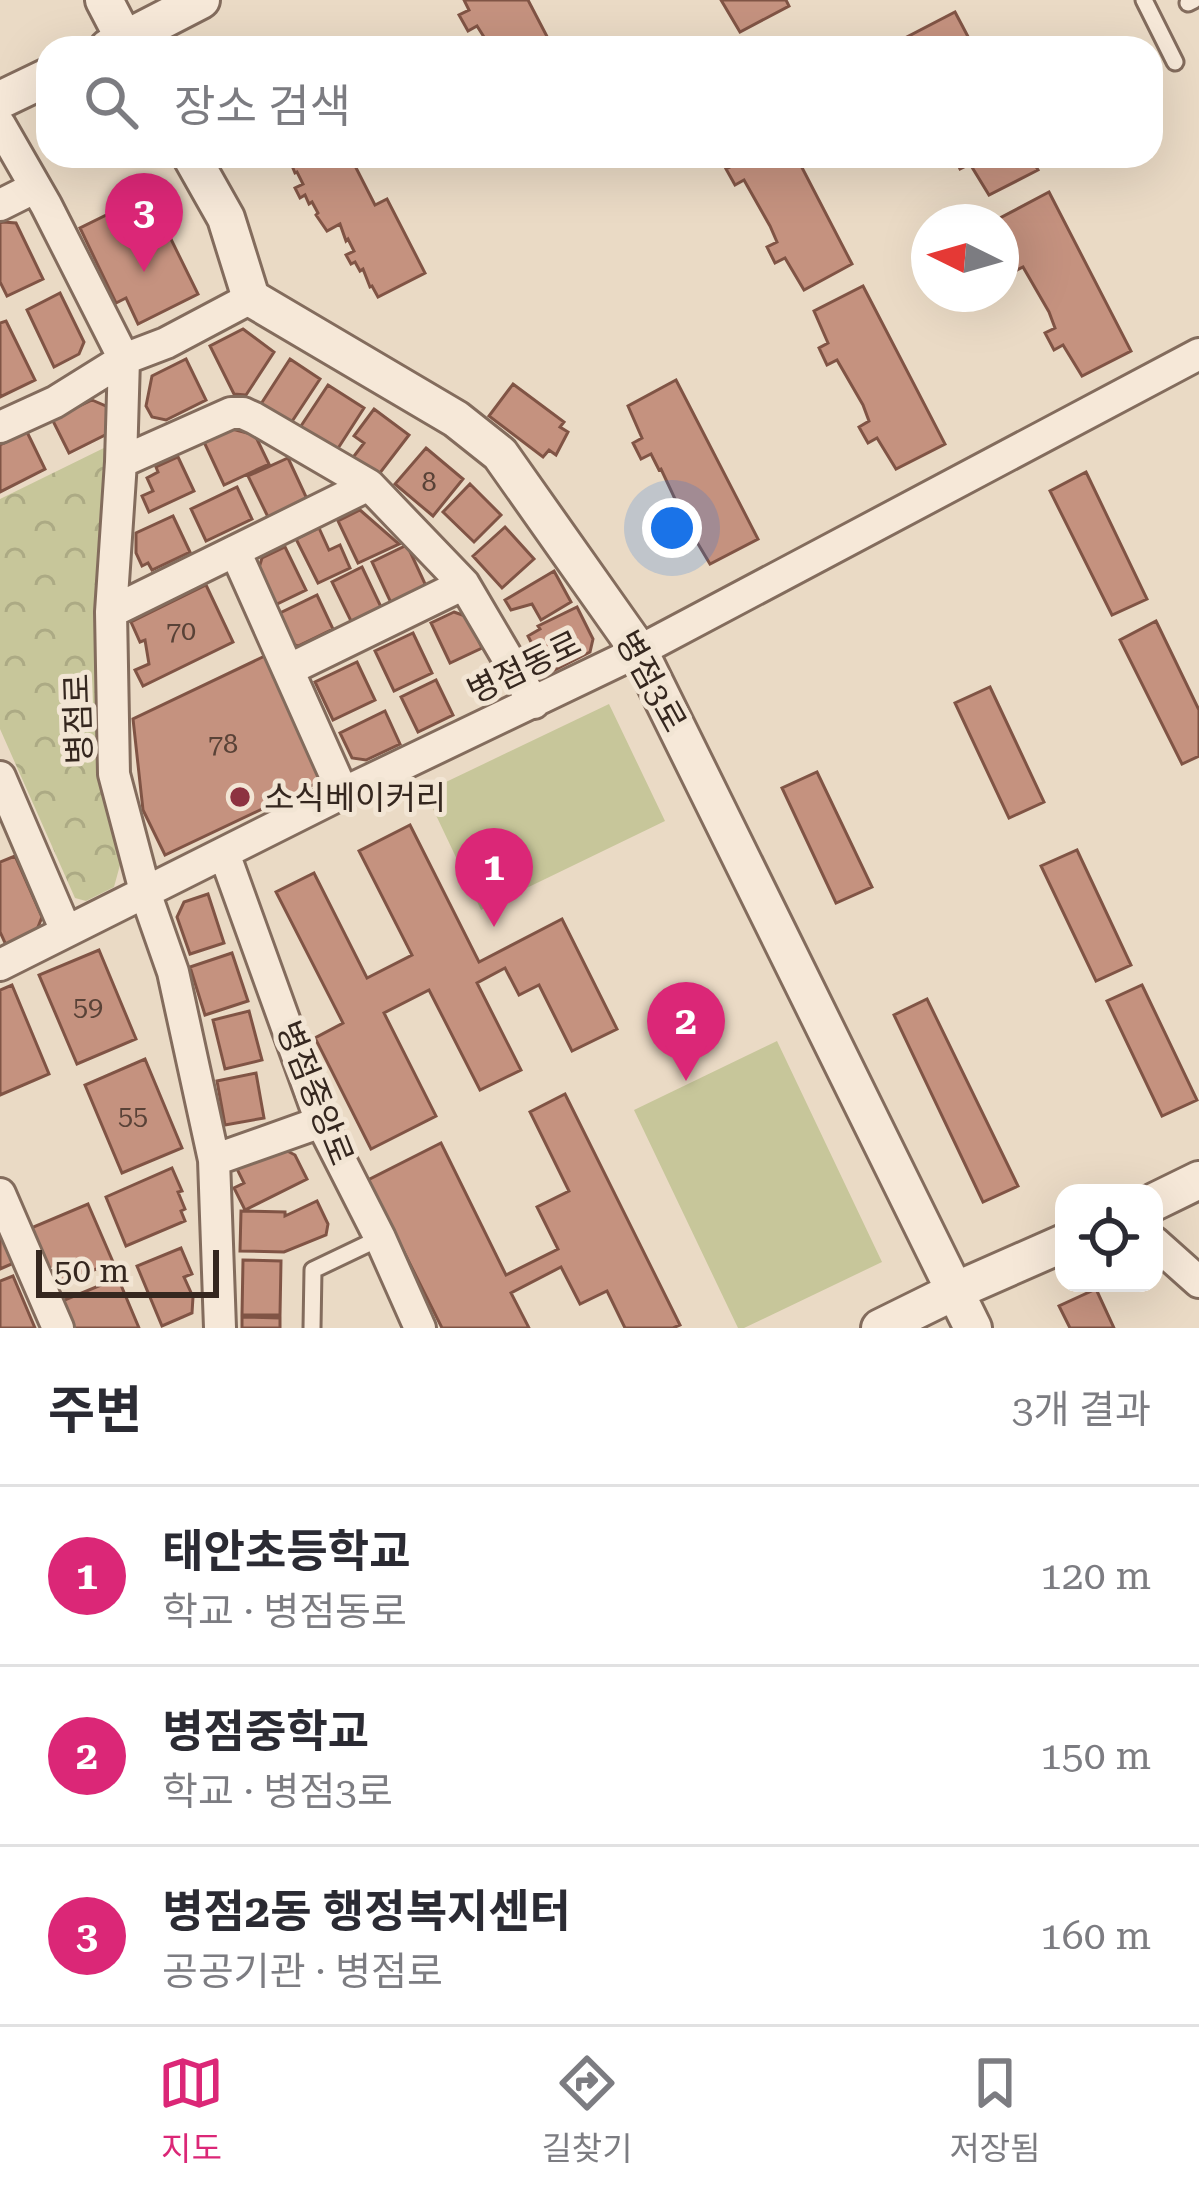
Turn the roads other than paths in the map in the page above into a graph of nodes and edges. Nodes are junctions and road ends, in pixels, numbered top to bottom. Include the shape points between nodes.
1 (104, 0) edge
2 (201, 0) edge
3 (1144, 0) edge
4 (117, 36) edge
5 (136, 36) edge
6 (1162, 36) edge
7 (1163, 38) edge
8 (1175, 62) dead end
9 (36, 82) edge
10 (0, 100) edge
11 (0, 125) edge
12 (197, 168) edge
13 (34, 188) junction
14 (0, 205) edge
15 (250, 298) junction
16 (1199, 354) edge
17 (124, 359) junction
18 (0, 427) edge
19 (121, 462) junction
20 (369, 485) junction
21 (235, 551) junction
22 (464, 584) junction
23 (111, 612) junction
24 (639, 651) junction
25 (288, 670) junction
26 (534, 703) junction
27 (0, 777) edge
28 (343, 794) junction
29 (224, 853) junction
30 (146, 895) junction
31 (66, 931) junction
32 (0, 965) edge
33 (321, 1122) junction
34 (214, 1160) junction
35 (1199, 1180) edge
36 (0, 1194) edge
37 (1163, 1198) edge
38 (380, 1238) junction
39 (1055, 1247) edge
40 (1163, 1250) edge
41 (1199, 1282) edge
42 (956, 1291) junction
43 (58, 1328) edge
44 (220, 1328) edge
45 (312, 1328) edge
46 (420, 1328) edge
47 (880, 1328) edge
48 (973, 1328) edge

1 - 4 street
2 - 5 street
3 - 6 lane
7 - 8 lane
9 - 10 street
11 - 13 street, 병점로
12 - 15 street via 226,218
13 - 14 street
13 - 17 street, 병점로
15 - 17 street
15 - 24 street, 병점3로 via 456,419 500,454
16 - 24 street, 병점동로
17 - 18 street
17 - 19 street, 병점로
19 - 20 street via 243,412
19 - 23 street, 병점로
20 - 21 street
20 - 22 street
21 - 23 street
21 - 25 street
22 - 25 street
22 - 26 street
23 - 30 street, 병점로 via 114,774
24 - 26 street, 병점동로
24 - 42 street, 병점3로
25 - 28 street
26 - 28 street, 병점동로
27 - 31 street
28 - 29 street, 병점동로
29 - 30 street, 병점동로
29 - 33 street, 병점중앙로
30 - 31 street, 병점동로
30 - 34 street, 병점로 via 173,972
31 - 32 street, 병점동로
33 - 34 street
33 - 38 street, 병점중앙로
34 - 44 street, 병점로
35 - 37 street
36 - 43 street
38 - 45 lane via 313,1270
38 - 46 street, 병점중앙로
39 - 42 street
40 - 41 street
42 - 47 street
42 - 48 street, 병점3로

